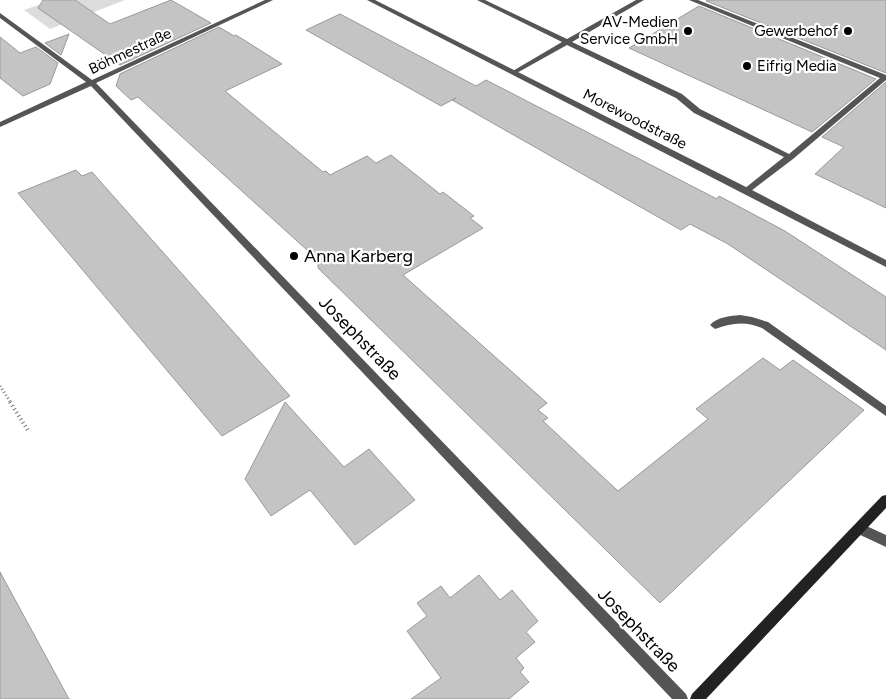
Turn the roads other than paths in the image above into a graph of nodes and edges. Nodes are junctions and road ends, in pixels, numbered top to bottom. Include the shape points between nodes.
1 (270, 0) edge
2 (370, 0) edge
3 (480, 0) edge
4 (641, 0) edge
5 (692, 0) edge
6 (0, 15) edge
7 (567, 42) junction
8 (513, 73) junction
9 (885, 78) edge
10 (93, 84) junction
11 (0, 125) edge
12 (790, 157) junction
13 (747, 191) junction
14 (886, 264) edge
15 (716, 325) dead end
16 (886, 412) edge
17 (886, 500) edge
18 (860, 529) junction
19 (886, 541) edge
20 (681, 699) edge
21 (696, 699) edge

1 - 10 street, Böhmestraße
2 - 8 street, Morewoodstraße
3 - 7 street
4 - 7 street
5 - 9 street
6 - 10 street, Josephstraße
7 - 8 street
7 - 12 street via 679,96 697,111
8 - 13 street, Morewoodstraße
9 - 12 street
10 - 11 street, Böhmestraße
10 - 20 street, Josephstraße
12 - 13 street
13 - 14 street, Morewoodstraße
15 - 16 street via 731,319 743,319 765,325
17 - 18 street
18 - 19 street
18 - 21 street

